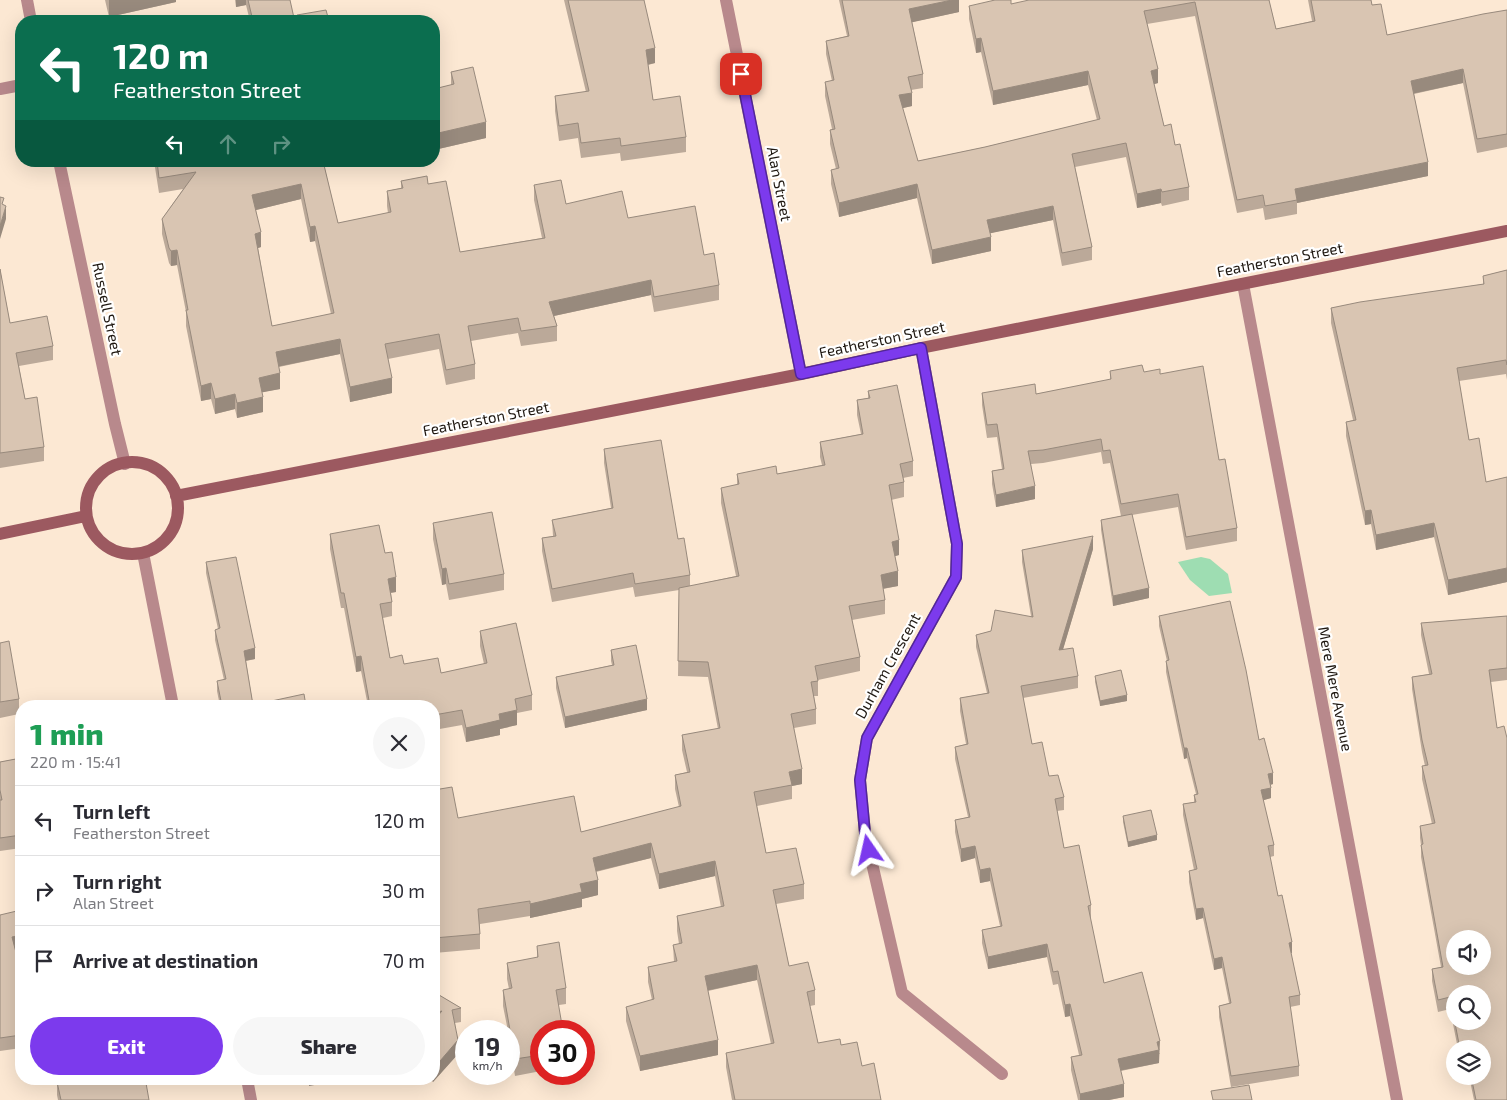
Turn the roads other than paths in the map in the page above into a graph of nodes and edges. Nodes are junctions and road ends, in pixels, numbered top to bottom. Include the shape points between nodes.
1 (27, 0) edge
2 (726, 0) edge
3 (30, 15) edge
4 (15, 86) edge
5 (0, 89) edge
6 (60, 167) edge
7 (1507, 231) edge
8 (1242, 284) junction
9 (921, 348) junction
10 (801, 374) junction
11 (125, 464) junction
12 (176, 496) junction
13 (86, 516) junction
14 (0, 534) edge
15 (143, 553) junction
16 (172, 700) edge
17 (1002, 1074) dead end
18 (248, 1085) edge
19 (252, 1100) edge
20 (1397, 1100) edge

1 - 3 street
2 - 10 street, Alan Street
4 - 5 street
6 - 11 street, Russell Street
7 - 8 main road, Featherston Street
8 - 9 main road, Featherston Street
8 - 20 street, Mere Mere Avenue
9 - 10 main road, Featherston Street
9 - 17 street, Durham Crescent via 957,544 956,577 867,738 860,780 865,833 902,993
10 - 12 main road, Featherston Street
11 - 12 main road via 147,465 160,472
11 - 13 main road via 104,472 93,484 87,498
12 - 15 main road via 175,525 156,548
13 - 14 main road
13 - 15 main road via 99,541 112,550 127,554
15 - 16 street
18 - 19 street

